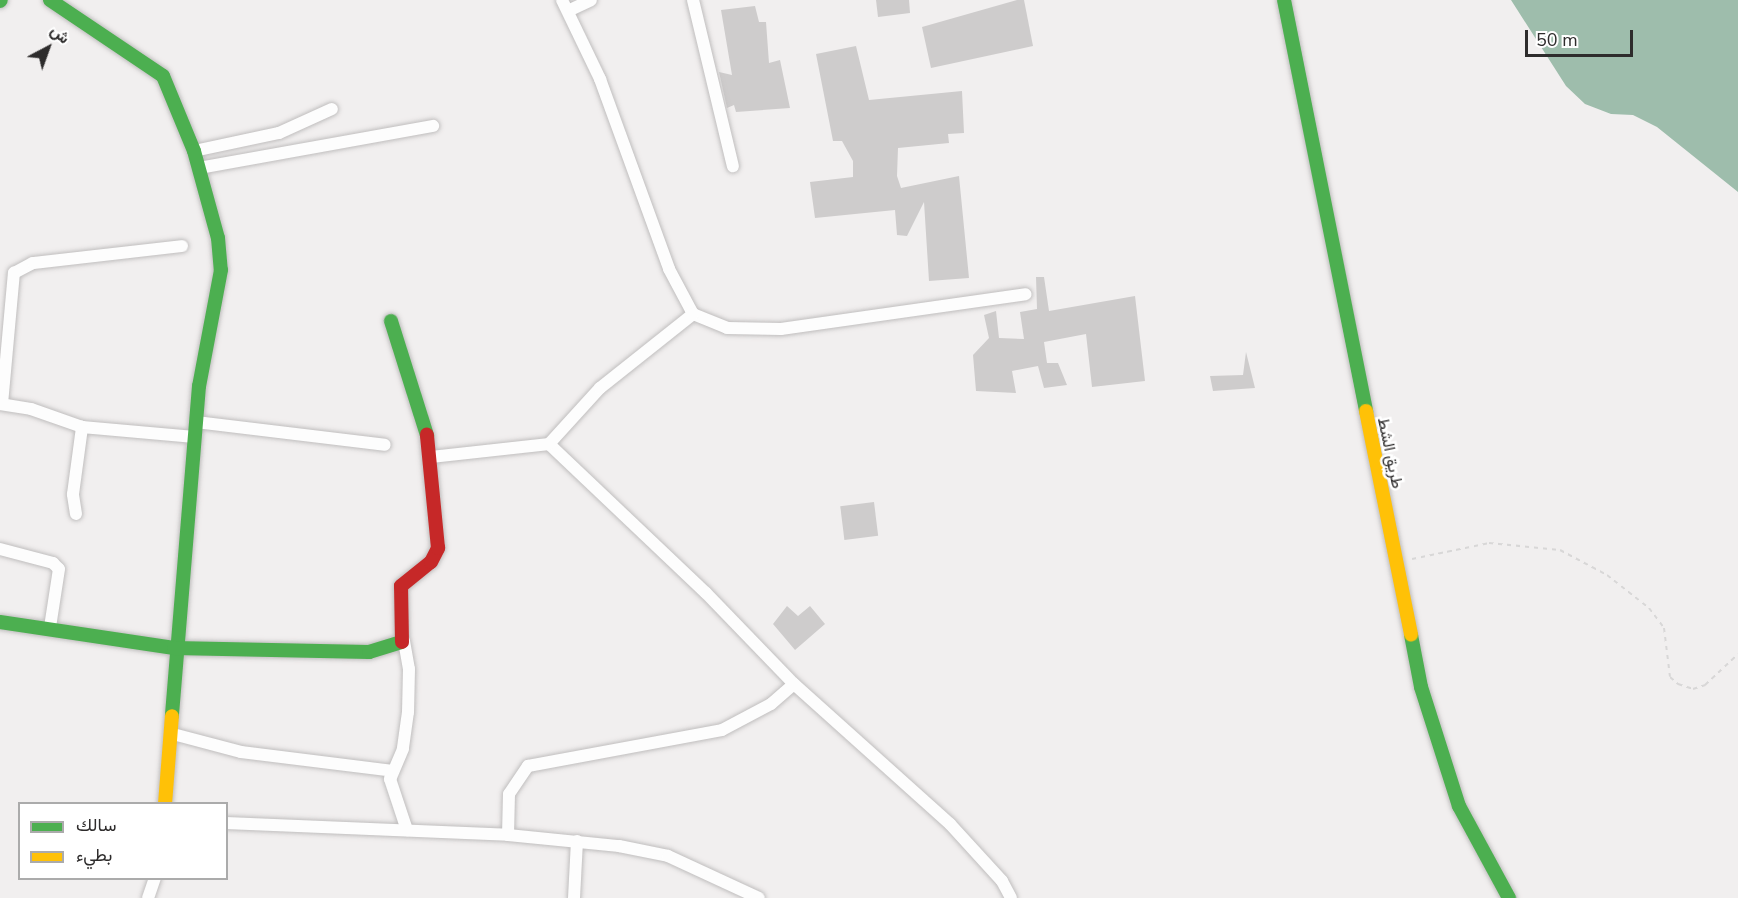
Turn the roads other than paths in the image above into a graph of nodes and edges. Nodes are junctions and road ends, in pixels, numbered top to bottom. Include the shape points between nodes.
1 (50, 0) edge
2 (591, 0) edge
3 (693, 0) edge
4 (1284, 0) edge
5 (566, 5) edge
6 (332, 109) dead end
7 (433, 126) dead end
8 (194, 151) junction
9 (734, 166) dead end
10 (199, 168) junction
11 (182, 246) dead end
12 (1026, 294) dead end
13 (693, 314) junction
14 (391, 321) dead end
15 (1, 404) edge
16 (196, 422) junction
17 (82, 427) junction
18 (195, 437) junction
19 (549, 444) junction
20 (385, 445) dead end
21 (431, 457) junction
22 (76, 514) dead end
23 (0, 549) edge
24 (0, 622) edge
25 (50, 627) junction
26 (404, 641) junction
27 (174, 648) junction
28 (794, 684) junction
29 (172, 734) junction
30 (393, 771) junction
31 (165, 802) edge
32 (228, 823) edge
33 (407, 830) junction
34 (508, 835) junction
35 (578, 842) junction
36 (155, 880) edge
37 (148, 898) edge
38 (574, 898) edge
39 (759, 898) edge
40 (1011, 898) edge
41 (1509, 898) edge

1 - 8 street via 163,76
2 - 5 street
3 - 9 street
4 - 41 street, طريق الشط via 1421,687 1446,771 1474,840
5 - 13 street via 669,269
6 - 8 street via 279,133
7 - 10 street
8 - 10 street
10 - 16 street via 218,238 221,270
11 - 15 street via 33,263 14,273
12 - 13 street via 781,329 727,328
13 - 19 street via 600,388
14 - 21 street
15 - 17 street via 32,409
16 - 18 street
16 - 20 street
17 - 18 street
17 - 22 street via 73,494
18 - 27 street
19 - 21 street
19 - 28 street via 706,592
21 - 26 street via 438,548 431,562 401,586 398,610
23 - 25 street via 53,563 59,569
24 - 25 street
25 - 27 street
26 - 27 street via 369,652
26 - 30 street via 409,669 408,712 403,749
27 - 29 street
28 - 34 street via 753,715 722,730 528,766 509,794
28 - 40 street via 950,824 1002,881
29 - 30 street via 241,752
29 - 31 street
30 - 33 street via 391,789
32 - 33 street
33 - 34 street
34 - 35 street
35 - 38 street
35 - 39 street via 668,856
36 - 37 street

